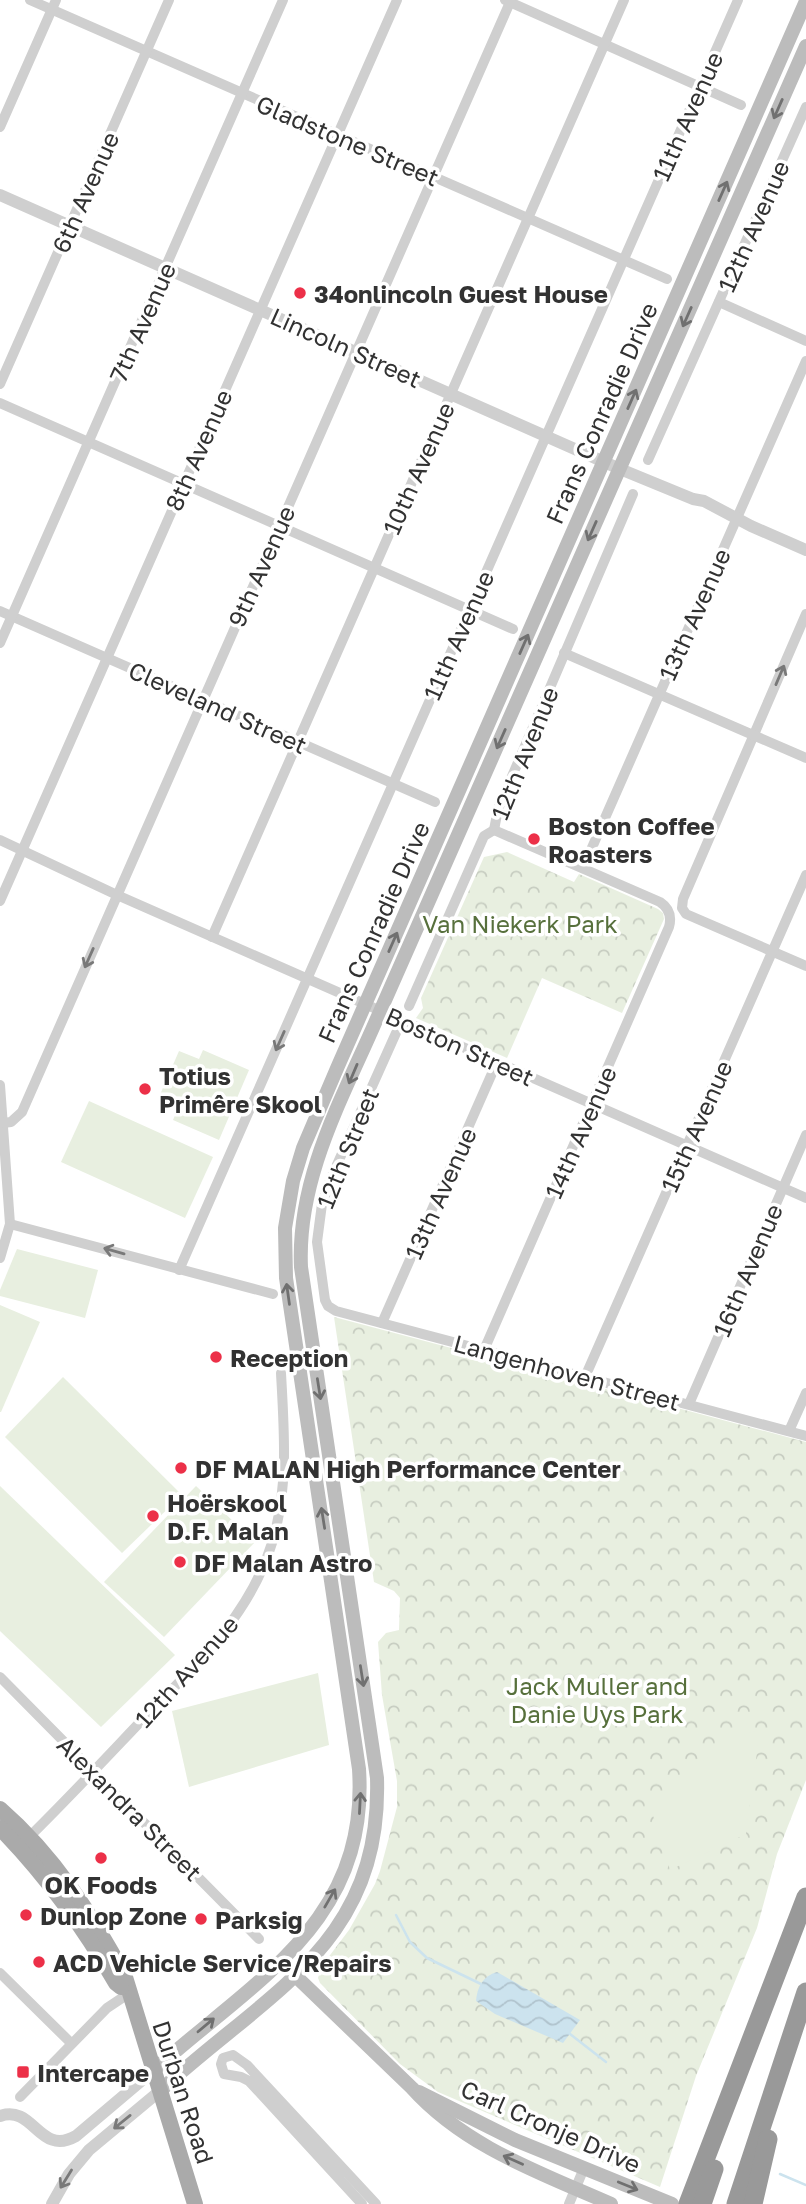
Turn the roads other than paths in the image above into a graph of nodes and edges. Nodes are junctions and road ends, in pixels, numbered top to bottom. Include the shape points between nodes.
1 (30, 0) edge
2 (169, 0) edge
3 (283, 0) edge
4 (397, 0) edge
5 (624, 0) edge
6 (738, 0) edge
7 (508, 1) edge
8 (806, 1) edge
9 (54, 5) edge
10 (604, 45) junction
11 (806, 46) edge
12 (147, 51) junction
13 (700, 86) junction
14 (242, 94) junction
15 (741, 105) dead end
16 (806, 107) edge
17 (0, 127) edge
18 (801, 131) edge
19 (338, 135) junction
20 (432, 176) junction
21 (0, 195) edge
22 (528, 219) junction
23 (71, 226) junction
24 (623, 261) junction
25 (166, 268) junction
26 (667, 279) dead end
27 (719, 302) junction
28 (261, 309) junction
29 (806, 341) edge
30 (356, 352) junction
31 (806, 361) edge
32 (0, 384) edge
33 (451, 393) junction
34 (0, 404) edge
35 (546, 436) junction
36 (88, 442) junction
37 (648, 460) dead end
38 (604, 461) junction
39 (620, 469) junction
40 (184, 484) junction
41 (633, 494) dead end
42 (739, 520) junction
43 (278, 526) junction
44 (806, 550) edge
45 (374, 568) junction
46 (469, 609) junction
47 (0, 611) edge
48 (806, 614) edge
49 (12, 616) junction
50 (513, 629) dead end
51 (0, 643) edge
52 (564, 653) junction
53 (107, 659) junction
54 (659, 693) junction
55 (203, 700) junction
56 (754, 736) junction
57 (298, 742) junction
58 (806, 758) edge
59 (393, 784) junction
60 (435, 802) dead end
61 (494, 830) junction
62 (0, 840) edge
63 (22, 850) junction
64 (583, 868) junction
65 (806, 875) edge
66 (117, 895) junction
67 (0, 901) edge
68 (212, 937) junction
69 (773, 951) junction
70 (806, 966) edge
71 (308, 979) junction
72 (366, 1005) junction
73 (409, 1006) dead end
74 (380, 1011) junction
75 (396, 1033) dead end
76 (497, 1062) junction
77 (0, 1086) edge
78 (593, 1104) junction
79 (3, 1123) junction
80 (806, 1135) edge
81 (687, 1146) junction
82 (3, 1161) edge
83 (783, 1188) junction
84 (806, 1198) edge
85 (10, 1224) junction
86 (0, 1258) edge
87 (179, 1270) junction
88 (273, 1294) dead end
89 (329, 1307) joint
90 (382, 1323) junction
91 (484, 1350) junction
92 (281, 1373) dead end
93 (585, 1377) junction
94 (806, 1393) edge
95 (689, 1404) junction
96 (789, 1431) junction
97 (806, 1436) edge
98 (0, 1677) edge
99 (94, 1771) junction
100 (0, 1809) edge
101 (0, 1828) edge
102 (24, 1842) junction
103 (806, 1897) edge
104 (259, 1939) dead end
105 (281, 1962) junction
106 (0, 1973) edge
107 (777, 1975) junction
108 (296, 1977) junction
109 (806, 1992) edge
110 (128, 1994) junction
111 (790, 2038) junction
112 (71, 2043) junction
113 (155, 2070) junction
114 (412, 2088) junction
115 (162, 2090) junction
116 (20, 2097) dead end
117 (0, 2116) edge
118 (584, 2168) junction
119 (576, 2188) junction
120 (52, 2204) edge
121 (195, 2204) edge
122 (362, 2204) edge
123 (376, 2204) edge
124 (569, 2204) edge
125 (611, 2204) edge
126 (673, 2204) edge
127 (688, 2204) edge
128 (702, 2204) edge
129 (736, 2204) edge
130 (753, 2204) edge

1 - 9 street, Gladstone Street
2 - 12 street, 6th Avenue
3 - 14 street, 7th Avenue
4 - 19 street, 8th Avenue
5 - 10 street, 10th Avenue
6 - 13 street, 11th Avenue
7 - 10 street
7 - 20 street, 9th Avenue
38 -> 8 main road, Frans Conradie Drive
9 - 12 street, Gladstone Street
9 - 17 street
10 - 13 street
10 - 22 street, 10th Avenue
11 -> 39 main road, Frans Conradie Drive
12 - 14 street, Gladstone Street
12 - 23 street, 6th Avenue
13 - 15 street
13 - 24 street, 11th Avenue
14 - 19 street, Gladstone Street
14 - 25 street, 7th Avenue
16 - 18 street, 12th Avenue
18 - 27 street, 12th Avenue
19 - 20 street, Gladstone Street
19 - 28 street, 8th Avenue
20 - 22 street, Gladstone Street
20 - 30 street, 9th Avenue
21 - 23 street, Lincoln Street
22 - 24 street, Gladstone Street
22 - 33 street, 10th Avenue
23 - 25 street, Lincoln Street
23 - 32 street, 6th Avenue
24 - 26 street, Gladstone Street
24 - 35 street, 11th Avenue
25 - 28 street, Lincoln Street
25 - 36 street, 7th Avenue
27 - 29 street
27 - 37 street, 12th Avenue
28 - 30 street, Lincoln Street
28 - 40 street, 8th Avenue
30 - 33 street, Lincoln Street
30 - 43 street, 9th Avenue
31 - 42 street, 13th Avenue
33 - 35 street, Lincoln Street
33 - 45 street, 10th Avenue
34 - 36 street
35 - 38 street, Lincoln Street
35 - 46 street, 11th Avenue
36 - 40 street
36 - 49 street, 7th Avenue
38 - 39 street, Lincoln Street
72 -> 38 main road, Frans Conradie Drive
39 - 42 street, Lincoln Street via 704,501
39 -> 74 main road, Frans Conradie Drive
40 - 43 street
40 - 53 street, 8th Avenue
41 - 52 street, 12th Avenue
42 - 44 street, Lincoln Street
42 - 54 street, 13th Avenue
43 - 45 street
43 - 55 street, 9th Avenue
45 - 46 street
45 - 57 street, 10th Avenue
46 - 50 street
46 - 59 street, 11th Avenue
47 - 49 street, Cleveland Street
56 -> 48 street
49 - 51 street, 7th Avenue
49 - 53 street, Cleveland Street
52 - 54 street
52 - 61 street, 12th Avenue via 498,809
53 - 55 street, Cleveland Street
53 - 63 street, 8th Avenue
54 - 56 street
54 - 64 street, 13th Avenue
55 - 57 street, Cleveland Street
55 - 66 street, 9th Avenue
56 - 58 street
56 - 69 street via 682,908 686,914
57 - 59 street, Cleveland Street
57 - 68 street, 10th Avenue
59 - 60 street, Cleveland Street
59 - 71 street, 11th Avenue
61 - 64 street
61 - 73 street, 12th Avenue via 482,841
62 - 63 street, Boston Street
63 - 66 street, Boston Street
63 - 67 street, 8th Avenue
64 - 78 street, 14th Avenue via 660,902 670,913 669,927
65 - 69 street, 15th Avenue
66 - 68 street, Boston Street
66 -> 79 street, 9th Avenue via 22,1112
68 - 71 street, Boston Street
69 - 70 street
69 - 81 street, 15th Avenue
71 - 72 street, Boston Street
71 -> 87 street, 11th Avenue
72 - 74 street, Boston Street
105 -> 72 main road, Frans Conradie Drive via 332,1896 346,1870 358,1823 359,1769 287,1289 285,1247 296,1169
74 - 76 street, Boston Street
74 -> 108 main road, Frans Conradie Drive via 311,1176 300,1255 378,1802 370,1854 346,1914
75 - 89 street, 12th Street via 321,1204 317,1242
76 - 78 street, Boston Street
76 - 90 street, 13th Avenue
77 - 79 street
78 - 81 street, Boston Street
78 - 91 street, 14th Avenue
79 - 82 street
80 - 83 street, 16th Avenue
81 - 83 street, Boston Street
81 - 93 street, 15th Avenue
82 - 85 street
83 - 84 street, Boston Street
83 - 95 street, 16th Avenue
85 - 86 street
87 -> 85 street
87 - 88 street
89 - 90 street, Langenhoven Street
90 - 91 street, Langenhoven Street
91 - 93 street, Langenhoven Street
92 - 99 street, 12th Avenue via 285,1454 281,1497 263,1566 216,1643
93 - 95 street, Langenhoven Street
94 - 96 street
95 - 96 street, Langenhoven Street
96 - 97 street, Langenhoven Street
98 - 99 street, Alexandra Street
99 - 102 street, 12th Avenue
99 - 104 street, Alexandra Street
100 - 102 main road, Durban Road
101 - 102 main road, Durban Road
102 - 110 main road, Durban Road via 116,1983
103 - 107 highway
105 - 108 main road, Carl Cronje Drive
113 -> 105 main road, Frans Conradie Drive
106 - 112 street
107 - 127 highway
107 - 128 highway
108 - 114 main road, Carl Cronje Drive
108 - 115 main road, Frans Conradie Drive
109 - 111 highway
110 - 112 street via 114,2001
110 - 113 main road, Durban Road
111 - 129 highway
111 - 130 highway
112 - 116 street
113 - 115 main road, Durban Road
113 - 117 street via 66,2141 46,2138 20,2116
114 - 118 main road, Carl Cronje Drive via 515,2140
119 -> 114 main road, Carl Cronje Drive via 461,2132
115 -> 120 street via 89,2150
115 - 121 main road, Durban Road
118 - 119 street
118 -> 126 main road, Carl Cronje Drive
119 - 124 street
119 - 125 main road, Carl Cronje Drive
122 - 123 street via 249,2081 224,2074 223,2058 233,2055 247,2066

